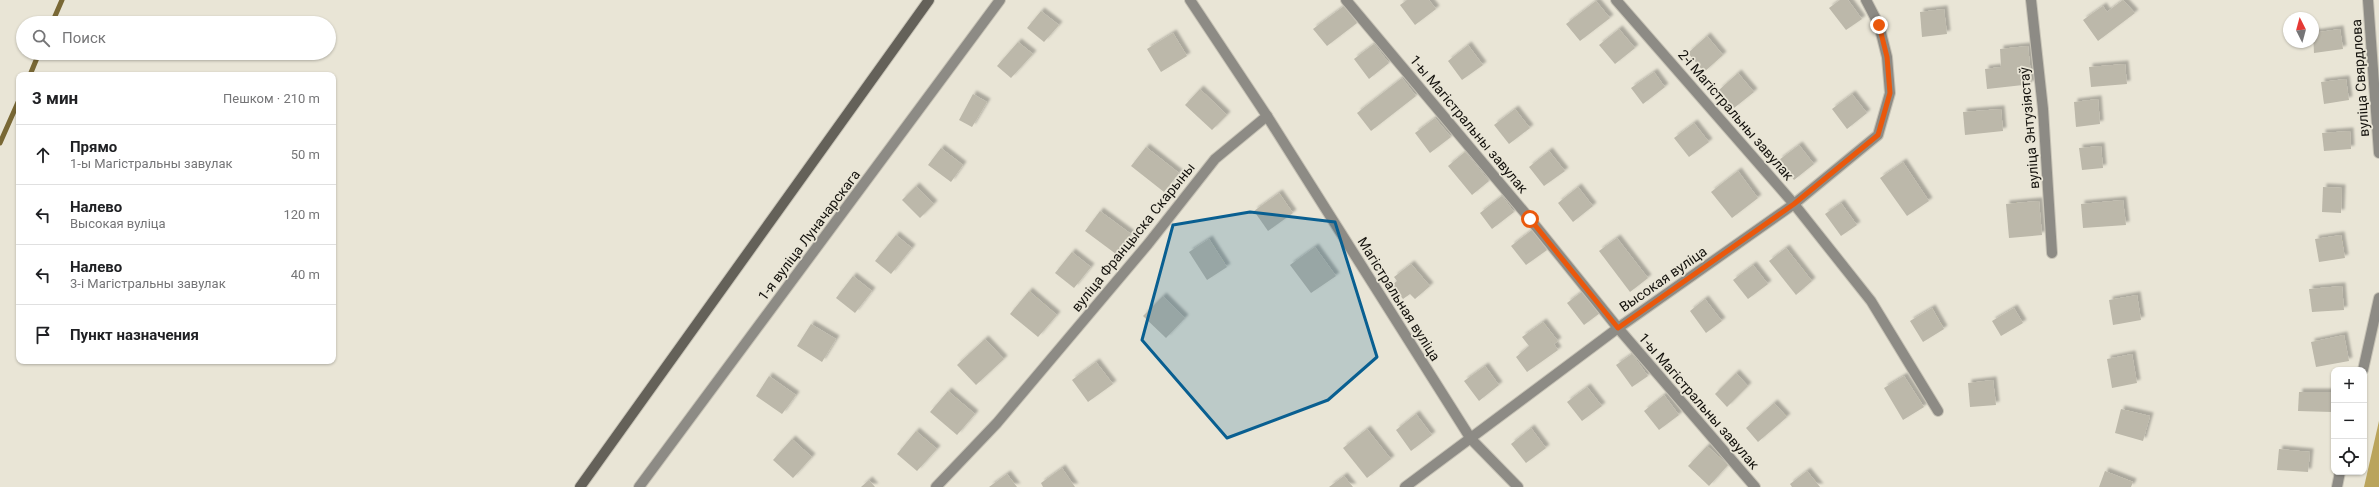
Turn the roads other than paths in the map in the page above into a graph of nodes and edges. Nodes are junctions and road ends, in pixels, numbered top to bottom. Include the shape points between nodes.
1 (929, 0) edge
2 (1000, 0) edge
3 (1190, 0) edge
4 (1346, 0) edge
5 (1616, 0) edge
6 (1866, 0) edge
7 (2031, 0) edge
8 (2368, 0) edge
9 (1267, 116) junction
10 (2379, 153) edge
11 (1794, 204) junction
12 (2052, 253) dead end
13 (2379, 298) edge
14 (1618, 328) junction
15 (2364, 367) edge
16 (1938, 411) dead end
17 (1471, 439) junction
18 (2339, 475) edge
19 (580, 487) edge
20 (639, 487) edge
21 (936, 487) edge
22 (1405, 487) edge
23 (1518, 487) edge
24 (1755, 487) edge
25 (2337, 487) edge

1 - 19 street
2 - 20 street, 1-я вуліца Луначарскага
3 - 9 street
4 - 14 street, 1-ы Магістральны завулак
5 - 11 street, 2-і Магістральны завулак
6 - 11 street, Высокая вуліца via 1879,25 1887,57 1890,93 1878,135
7 - 12 street, вуліца Энтузіястаў via 2043,110
8 - 10 street, вуліца Свярдлова
9 - 17 street, Магістральная вуліца
9 - 21 street, вуліца Францыска Скарыны via 1215,159 1148,244 997,423
11 - 14 street, Высокая вуліца
11 - 16 street, 2-і Магістральны завулак via 1871,301
13 - 15 street
14 - 17 street, Высокая вуліца
14 - 24 street, 1-ы Магістральны завулак
17 - 22 street, Высокая вуліца
17 - 23 street, Магістральная вуліца
18 - 25 street

